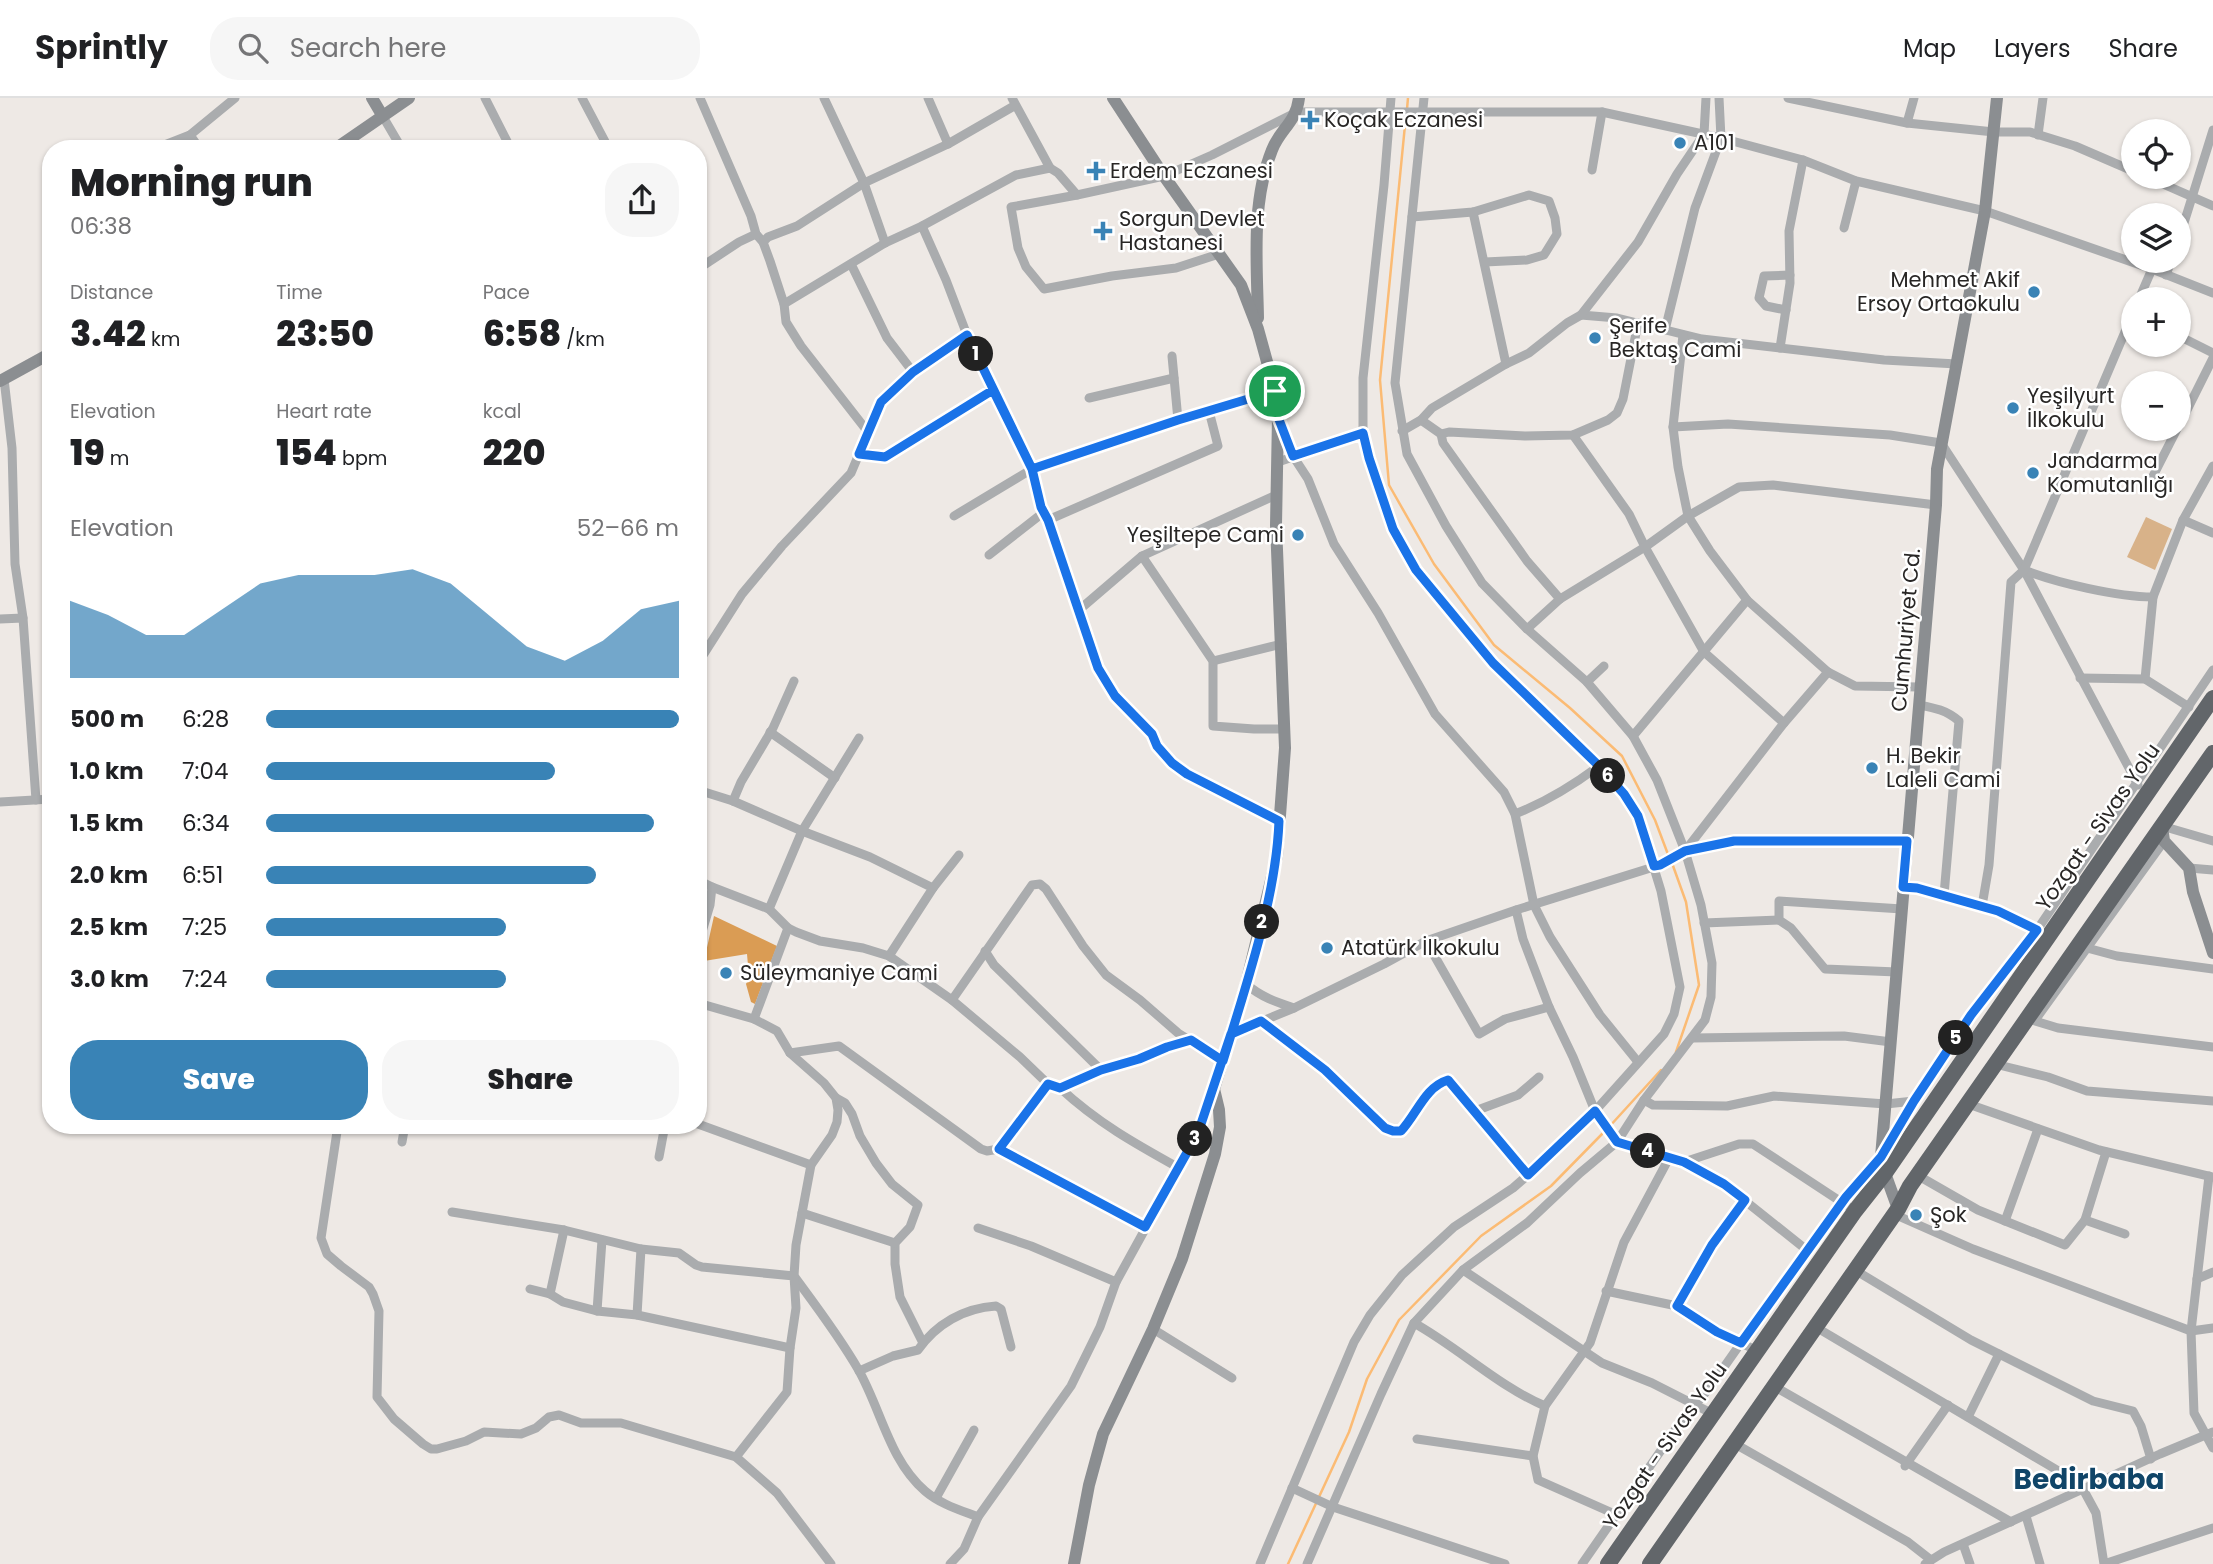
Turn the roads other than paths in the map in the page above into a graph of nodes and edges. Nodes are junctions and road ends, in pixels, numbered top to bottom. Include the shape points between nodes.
1 (235, 98) edge
2 (372, 98) edge
3 (409, 98) edge
4 (485, 98) edge
5 (582, 98) edge
6 (700, 98) edge
7 (824, 98) edge
8 (928, 98) edge
9 (1113, 98) edge
10 (1299, 98) edge
11 (1391, 98) edge
12 (1424, 98) edge
13 (1706, 98) edge
14 (1719, 98) edge
15 (1788, 98) edge
16 (1914, 98) edge
17 (1997, 98) edge
18 (2043, 98) edge
19 (1804, 100) edge
20 (1013, 102) edge
21 (1389, 111) junction
22 (1422, 111) junction
23 (1297, 112) junction
24 (1602, 112) junction
25 (382, 115) junction
26 (1907, 123) junction
27 (2213, 130) edge
28 (1994, 132) junction
29 (190, 135) junction
30 (1704, 135) junction
31 (2038, 135) junction
32 (1721, 138) junction
33 (177, 140) edge
34 (194, 140) edge
35 (347, 140) edge
36 (397, 140) edge
37 (506, 140) edge
38 (604, 140) edge
39 (947, 144) junction
40 (1802, 160) junction
41 (2121, 166) edge
42 (1050, 168) junction
43 (1592, 170) dead end
44 (1164, 176) junction
45 (1856, 181) junction
46 (864, 183) junction
47 (2175, 189) edge
48 (1077, 195) junction
49 (2193, 197) junction
50 (2191, 203) edge
51 (2213, 206) edge
52 (1984, 211) junction
53 (1473, 212) junction
54 (1412, 217) junction
55 (922, 226) junction
56 (1844, 228) dead end
57 (756, 234) junction
58 (763, 242) junction
59 (885, 243) junction
60 (1219, 254) junction
61 (2121, 258) edge
62 (1485, 262) junction
63 (707, 263) edge
64 (851, 264) junction
65 (2161, 273) edge
66 (1790, 275) junction
67 (2166, 275) joint
68 (2213, 293) edge
69 (783, 304) junction
70 (1786, 310) junction
71 (1581, 315) junction
72 (1637, 323) junction
73 (1258, 329) junction
74 (1665, 330) junction
75 (967, 335) junction
76 (1683, 335) junction
77 (2121, 341) edge
78 (2191, 341) edge
79 (1780, 348) junction
80 (2213, 353) edge
81 (1172, 356) dead end
82 (42, 358) edge
83 (2213, 358) edge
84 (1506, 364) junction
85 (1958, 364) junction
86 (913, 372) junction
87 (1174, 377) junction
88 (2, 380) edge
89 (993, 390) junction
90 (1275, 391) junction
91 (1090, 398) dead end
92 (2191, 401) edge
93 (1209, 411) junction
94 (1278, 417) junction
95 (1178, 420) junction
96 (1421, 420) junction
97 (1673, 427) junction
98 (1402, 430) junction
99 (868, 432) junction
100 (1363, 433) junction
101 (1441, 434) junction
102 (1573, 435) junction
103 (2171, 441) edge
104 (1941, 443) junction
105 (859, 454) junction
106 (1293, 456) junction
107 (1278, 462) junction
108 (2213, 466) edge
109 (1032, 469) junction
110 (2150, 482) dead end
111 (1276, 495) junction
112 (1936, 505) junction
113 (954, 516) dead end
114 (1046, 516) junction
115 (1688, 516) junction
116 (2183, 520) junction
117 (2213, 533) edge
118 (1645, 547) junction
119 (989, 555) dead end
120 (1142, 556) junction
121 (2024, 570) junction
122 (2153, 597) junction
123 (1560, 599) junction
124 (1747, 600) junction
125 (1079, 610) junction
126 (23, 618) junction
127 (0, 619) edge
128 (1527, 629) junction
129 (1283, 644) junction
130 (707, 648) edge
131 (1704, 652) junction
132 (1213, 661) junction
133 (1604, 666) dead end
134 (2213, 670) edge
135 (1828, 672) junction
136 (2080, 678) junction
137 (2145, 679) junction
138 (793, 681) dead end
139 (1587, 682) junction
140 (1920, 687) junction
141 (2213, 698) edge
142 (1919, 705) junction
143 (2189, 707) junction
144 (1784, 723) junction
145 (1284, 729) junction
146 (771, 732) junction
147 (1633, 736) junction
148 (859, 738) dead end
149 (2213, 753) edge
150 (1599, 766) junction
151 (835, 778) junction
152 (2141, 789) junction
153 (707, 793) edge
154 (36, 800) junction
155 (42, 800) edge
156 (733, 801) junction
157 (0, 802) edge
158 (1515, 814) junction
159 (1279, 821) junction
160 (802, 831) junction
161 (2163, 833) junction
162 (1907, 841) junction
163 (2213, 841) edge
164 (1685, 851) junction
165 (959, 855) dead end
166 (1657, 866) junction
167 (2189, 869) junction
168 (2213, 870) edge
169 (707, 884) edge
170 (712, 887) junction
171 (1903, 887) junction
172 (933, 888) junction
173 (1944, 895) junction
174 (1534, 905) junction
175 (1982, 906) junction
176 (769, 909) junction
177 (1902, 909) junction
178 (1516, 910) junction
179 (707, 915) edge
180 (1779, 920) junction
181 (1704, 923) junction
182 (788, 929) junction
183 (2037, 930) junction
184 (1426, 941) junction
185 (2087, 948) junction
186 (985, 951) junction
187 (2213, 953) edge
188 (889, 956) junction
189 (2213, 969) edge
190 (1897, 972) junction
191 (1246, 984) junction
192 (952, 1000) junction
193 (707, 1006) edge
194 (1549, 1007) junction
195 (1294, 1008) junction
196 (754, 1019) junction
197 (1261, 1021) junction
198 (2035, 1021) junction
199 (1231, 1034) junction
200 (1693, 1038) junction
201 (1191, 1040) junction
202 (1891, 1042) junction
203 (2213, 1047) edge
204 (790, 1053) junction
205 (1223, 1061) junction
206 (1638, 1062) junction
207 (2003, 1066) junction
208 (1101, 1070) junction
209 (1539, 1077) dead end
210 (1048, 1084) junction
211 (1060, 1088) junction
212 (1214, 1089) junction
213 (836, 1098) junction
214 (1644, 1100) junction
215 (1914, 1101) junction
216 (2213, 1101) edge
217 (1886, 1104) junction
218 (1974, 1106) junction
219 (1475, 1111) junction
220 (1597, 1114) junction
221 (707, 1127) edge
222 (2038, 1129) junction
223 (337, 1134) edge
224 (403, 1134) edge
225 (663, 1134) edge
226 (402, 1142) dead end
227 (1617, 1142) junction
228 (999, 1149) junction
229 (2106, 1152) junction
230 (659, 1157) dead end
231 (1881, 1157) junction
232 (1669, 1158) junction
233 (1684, 1162) junction
234 (811, 1165) junction
235 (1179, 1168) junction
236 (1885, 1173) junction
237 (1528, 1175) junction
238 (1920, 1177) junction
239 (2211, 1177) edge
240 (1745, 1200) junction
241 (1849, 1206) junction
242 (452, 1212) dead end
243 (1897, 1212) junction
244 (802, 1213) junction
245 (2085, 1220) junction
246 (2005, 1221) junction
247 (1145, 1227) junction
248 (978, 1228) dead end
249 (564, 1230) junction
250 (2125, 1234) dead end
251 (602, 1240) junction
252 (895, 1243) junction
253 (641, 1249) junction
254 (1808, 1251) junction
255 (1463, 1270) junction
256 (1858, 1272) junction
257 (2213, 1272) edge
258 (794, 1276) junction
259 (2197, 1279) junction
260 (1116, 1282) junction
261 (530, 1289) dead end
262 (1606, 1291) junction
263 (550, 1294) junction
264 (1677, 1306) junction
265 (597, 1311) junction
266 (637, 1315) junction
267 (1414, 1323) junction
268 (2213, 1328) edge
269 (1153, 1329) junction
270 (1819, 1329) junction
271 (2191, 1331) junction
272 (923, 1343) junction
273 (1741, 1343) junction
274 (1011, 1347) dead end
275 (790, 1348) junction
276 (1585, 1351) junction
277 (1758, 1351) junction
278 (1999, 1354) junction
279 (859, 1371) junction
280 (1232, 1378) dead end
281 (1777, 1388) junction
282 (1695, 1405) junction
283 (1948, 1405) junction
284 (1545, 1406) junction
285 (1713, 1414) junction
286 (1968, 1418) junction
287 (974, 1430) dead end
288 (2209, 1434) edge
289 (1417, 1439) dead end
290 (1737, 1445) junction
291 (2213, 1448) edge
292 (1533, 1456) junction
293 (736, 1457) junction
294 (2151, 1459) junction
295 (1906, 1464) junction
296 (2083, 1489) junction
297 (1296, 1490) junction
298 (936, 1498) junction
299 (1333, 1507) junction
300 (1617, 1515) junction
301 (2025, 1516) junction
302 (978, 1517) junction
303 (2011, 1522) junction
304 (2213, 1528) edge
305 (1963, 1544) junction
306 (1928, 1562) edge
307 (831, 1564) edge
308 (950, 1564) edge
309 (1074, 1564) edge
310 (1260, 1564) edge
311 (1307, 1564) edge
312 (1505, 1564) edge
313 (1582, 1564) edge
314 (1608, 1564) edge
315 (1651, 1564) edge
316 (1970, 1564) edge
317 (2040, 1564) edge

1 - 29 street
2 - 25 street
3 - 25 street
4 - 37 street
5 - 38 street
6 - 57 street
7 - 46 street
8 - 39 street
9 - 44 street
10 - 23 street
11 - 21 street
12 - 22 street
13 - 30 street
14 - 32 street
15 - 19 street
16 - 26 street
17 - 28 street, Cumhuriyet Cd.
18 - 31 street
19 - 26 street
20 - 39 street
20 - 42 street
21 - 22 street
21 - 23 street
21 - 100 street via 1365,345
22 - 24 street
22 - 54 street
23 - 44 street
23 - 73 street via 1272,148 1259,196
24 - 30 street
24 - 43 street
25 - 35 street
25 - 36 street
26 - 28 street
27 - 49 street
28 - 31 street
28 - 52 street, Cumhuriyet Cd.
29 - 33 street
29 - 34 street
30 - 32 street
30 - 71 street via 1637,242
31 - 41 street
32 - 40 street
32 - 74 street via 1695,208
39 - 46 street
40 - 45 street
40 - 66 street via 1789,231
42 - 48 street
42 - 55 street via 1016,175
44 - 48 street
44 - 60 street
45 - 52 street
45 - 56 street
46 - 58 street
46 - 59 street
47 - 49 street
48 - 60 street via 1012,207 1018,248 1044,289 1176,268
49 - 50 street
49 - 51 street
52 - 61 street
52 - 85 street, Cumhuriyet Cd.
53 - 54 street
53 - 62 street
53 - 62 street via 1529,195 1549,201 1555,218 1557,234 1544,255
54 - 98 street via 1395,383
55 - 59 street
55 - 75 street
57 - 58 street
57 - 63 street
58 - 69 street
59 - 64 street
60 - 73 street via 1241,285
62 - 84 street
64 - 69 street
64 - 86 street via 887,338
65 - 67 street
66 - 70 street
66 - 70 street via 1764,276 1759,298 1766,306
67 - 68 street
69 - 99 street via 786,322 800,346
70 - 79 street
71 - 72 street
71 - 84 street
72 - 74 street
72 - 102 street via 1617,413
73 - 90 street
74 - 76 street
75 - 86 street
75 - 89 street
76 - 79 street
76 - 97 street
77 - 121 street
78 - 80 street
79 - 85 street
81 - 87 street
82 - 88 street
83 - 92 street
84 - 96 street via 1432,408
85 - 104 street, Cumhuriyet Cd.
86 - 99 street via 881,402
87 - 91 street
87 - 95 street
88 - 126 street via 12,448 15,564
89 - 105 street via 885,457
89 - 109 street
90 - 93 street
90 - 94 street
93 - 95 street
93 - 114 street via 1218,446
94 - 106 street
94 - 107 street
95 - 109 street
96 - 98 street
96 - 101 street
97 - 104 street via 1728,424
97 - 115 street
98 - 128 street via 1418,477 1482,583
99 - 105 street
100 - 106 street
100 - 150 street via 1393,529 1416,570 1493,663
101 - 102 street
101 - 123 street via 1527,561
102 - 118 street via 1629,513
103 - 110 street
104 - 112 street, Cumhuriyet Cd.
104 - 121 street
105 - 130 street via 851,473 742,594
106 - 107 street
106 - 158 street via 1308,479 1334,544 1435,713 1504,792
107 - 111 street
108 - 116 street
109 - 113 street
109 - 114 street
111 - 120 street
111 - 129 street
112 - 115 street via 1773,485 1739,487
112 - 140 street, Cumhuriyet Cd.
114 - 119 street
114 - 125 street
115 - 118 street
115 - 124 street
116 - 117 street
116 - 122 street
118 - 123 street
118 - 131 street
120 - 125 street
120 - 132 street
121 - 122 street via 2100,590
121 - 136 street
121 - 175 street via 2011,582
122 - 137 street
123 - 128 street
124 - 131 street
124 - 135 street
125 - 159 street via 1105,682 1172,763
126 - 127 street
126 - 154 street
128 - 139 street
129 - 132 street
129 - 145 street
131 - 144 street
131 - 147 street
132 - 145 street via 1213,726
133 - 139 street
134 - 143 street
135 - 140 street via 1855,687
135 - 144 street
136 - 137 street
136 - 152 street
137 - 143 street
138 - 146 street
139 - 147 street
140 - 142 street, Cumhuriyet Cd.
141 - 152 highway, Yozgat - Sivas Yolu
142 - 162 street, Cumhuriyet Cd.
142 - 173 street via 1939,708 1959,721
143 - 152 street
144 - 164 street
145 - 159 street
146 - 151 street
146 - 156 street
147 - 164 street via 1657,780
148 - 151 street
149 - 161 highway
150 - 158 street via 1565,791
150 - 166 street via 1638,816
151 - 160 street
152 - 183 street
152 - 236 highway, Yozgat - Sivas Yolu
153 - 156 street
154 - 155 street
154 - 157 street
156 - 160 street
158 - 174 street
159 - 191 street via 1278,856
160 - 172 street
160 - 176 street
161 - 163 street
161 - 167 street
161 - 185 street
161 - 238 highway
162 - 164 street via 1734,841
162 - 171 street, Cumhuriyet Cd.
164 - 166 street
164 - 181 street
165 - 172 street
166 - 174 street
166 - 206 street via 1680,986 1664,1034
167 - 168 street
167 - 187 street
169 - 170 street
170 - 176 street
170 - 179 street
171 - 173 street
171 - 177 street, Cumhuriyet Cd.
172 - 188 street
173 - 175 street
174 - 178 street
174 - 206 street via 1601,1015
175 - 183 street
176 - 182 street
177 - 180 street via 1779,901
177 - 190 street, Cumhuriyet Cd.
178 - 184 street
178 - 194 street
180 - 181 street
180 - 190 street via 1825,969
181 - 200 street via 1712,963 1711,997 1705,1020
182 - 188 street
182 - 196 street
183 - 215 street via 1971,1015
184 - 194 street via 1479,1034 1505,1019
184 - 195 street
185 - 189 street
185 - 198 street
186 - 192 street
186 - 201 street via 1032,885 1040,884 1106,975
186 - 208 street
188 - 192 street
190 - 202 street, Cumhuriyet Cd.
191 - 195 street via 1258,994
191 - 199 street
192 - 210 street
193 - 196 street
194 - 220 street
195 - 197 street
196 - 204 street via 777,1031
197 - 199 street
197 - 219 street via 1325,1070 1385,1128 1401,1131 1431,1088 1448,1080
198 - 203 street
198 - 207 street
199 - 205 street
200 - 202 street via 1844,1036
200 - 214 street
201 - 205 street
201 - 208 street
202 - 217 street, Cumhuriyet Cd.
204 - 213 street
204 - 228 street via 839,1046 981,1149
205 - 212 street
206 - 220 street
207 - 216 street via 2087,1091
207 - 218 street
208 - 211 street
209 - 219 street via 1518,1096
210 - 211 street
210 - 228 street
211 - 235 street via 1121,1136
212 - 235 street
212 - 269 street via 1220,1127 1215,1154 1182,1259
213 - 234 street via 837,1122
213 - 252 street via 845,1103 860,1136 892,1184 918,1205 911,1227
214 - 217 street via 1653,1105 1727,1106 1774,1096
214 - 227 street
215 - 217 street
215 - 231 street
217 - 231 street, Cumhuriyet Cd.
218 - 222 street
218 - 238 street
219 - 237 street
220 - 227 street
220 - 237 street
221 - 234 street
222 - 229 street
222 - 246 street
223 - 293 street via 321,1238 327,1254 373,1294 379,1311 377,1397 409,1433 438,1449 484,1432 529,1432 559,1415 581,1423 621,1423
224 - 226 street
225 - 230 street
227 - 232 street
227 - 255 street via 1527,1223
228 - 247 street
229 - 239 street
229 - 245 street
231 - 236 street, Cumhuriyet Cd.
231 - 241 street
232 - 233 street
232 - 262 street via 1624,1242
233 - 240 street
233 - 241 street via 1739,1144 1753,1144
234 - 244 street
235 - 247 street
236 - 241 highway, Yozgat - Sivas Yolu
236 - 243 street, Cumhuriyet Cd.
237 - 297 street via 1454,1227 1402,1275 1370,1315 1354,1342
238 - 243 highway
238 - 246 street
239 - 259 street
240 - 254 street
240 - 264 street
241 - 254 street
241 - 277 highway, Yozgat - Sivas Yolu
242 - 249 street
243 - 256 street
243 - 271 street via 1973,1249
243 - 315 highway
244 - 252 street
244 - 258 street
245 - 246 street via 2065,1245
245 - 250 street
247 - 260 street
248 - 260 street
249 - 251 street
249 - 263 street
251 - 253 street
251 - 265 street
252 - 272 street via 900,1297
253 - 258 street via 680,1253 702,1267
253 - 266 street
254 - 273 street
255 - 267 street
255 - 276 street
256 - 270 street
256 - 278 street
257 - 259 street
258 - 275 street via 796,1308
258 - 279 street
259 - 271 street
260 - 302 street via 1071,1386
261 - 263 street
262 - 264 street
262 - 276 street
263 - 265 street
264 - 273 street
265 - 266 street
266 - 275 street
267 - 284 street via 1523,1397
267 - 299 street
268 - 271 street
269 - 280 street
269 - 309 street via 1099,1446
270 - 281 street
270 - 283 street
271 - 288 street via 2194,1413
272 - 274 street via 952,1317 996,1306
272 - 279 street via 918,1350
273 - 277 street
273 - 282 street
275 - 293 street via 787,1392
276 - 282 street
276 - 284 street
277 - 285 highway, Yozgat - Sivas Yolu
278 - 286 street
278 - 294 street via 2093,1401 2133,1411
279 - 298 street via 904,1469
281 - 290 street
281 - 295 street
282 - 285 street
282 - 300 street
283 - 286 street
283 - 295 street
284 - 292 street
285 - 314 highway, Yozgat - Sivas Yolu
286 - 296 street
287 - 298 street
288 - 291 street
288 - 294 street
289 - 292 street
290 - 306 street via 1908,1542
290 - 315 street
292 - 300 street via 1538,1479
293 - 307 street via 777,1493
294 - 296 street
295 - 303 street
296 - 301 street
296 - 304 street via 2096,1513 2104,1564
297 - 299 street
297 - 310 street
298 - 302 street
299 - 311 street
299 - 312 street
300 - 313 street
301 - 303 street
301 - 317 street
302 - 308 street via 964,1549
303 - 305 street
305 - 306 street
305 - 316 street

